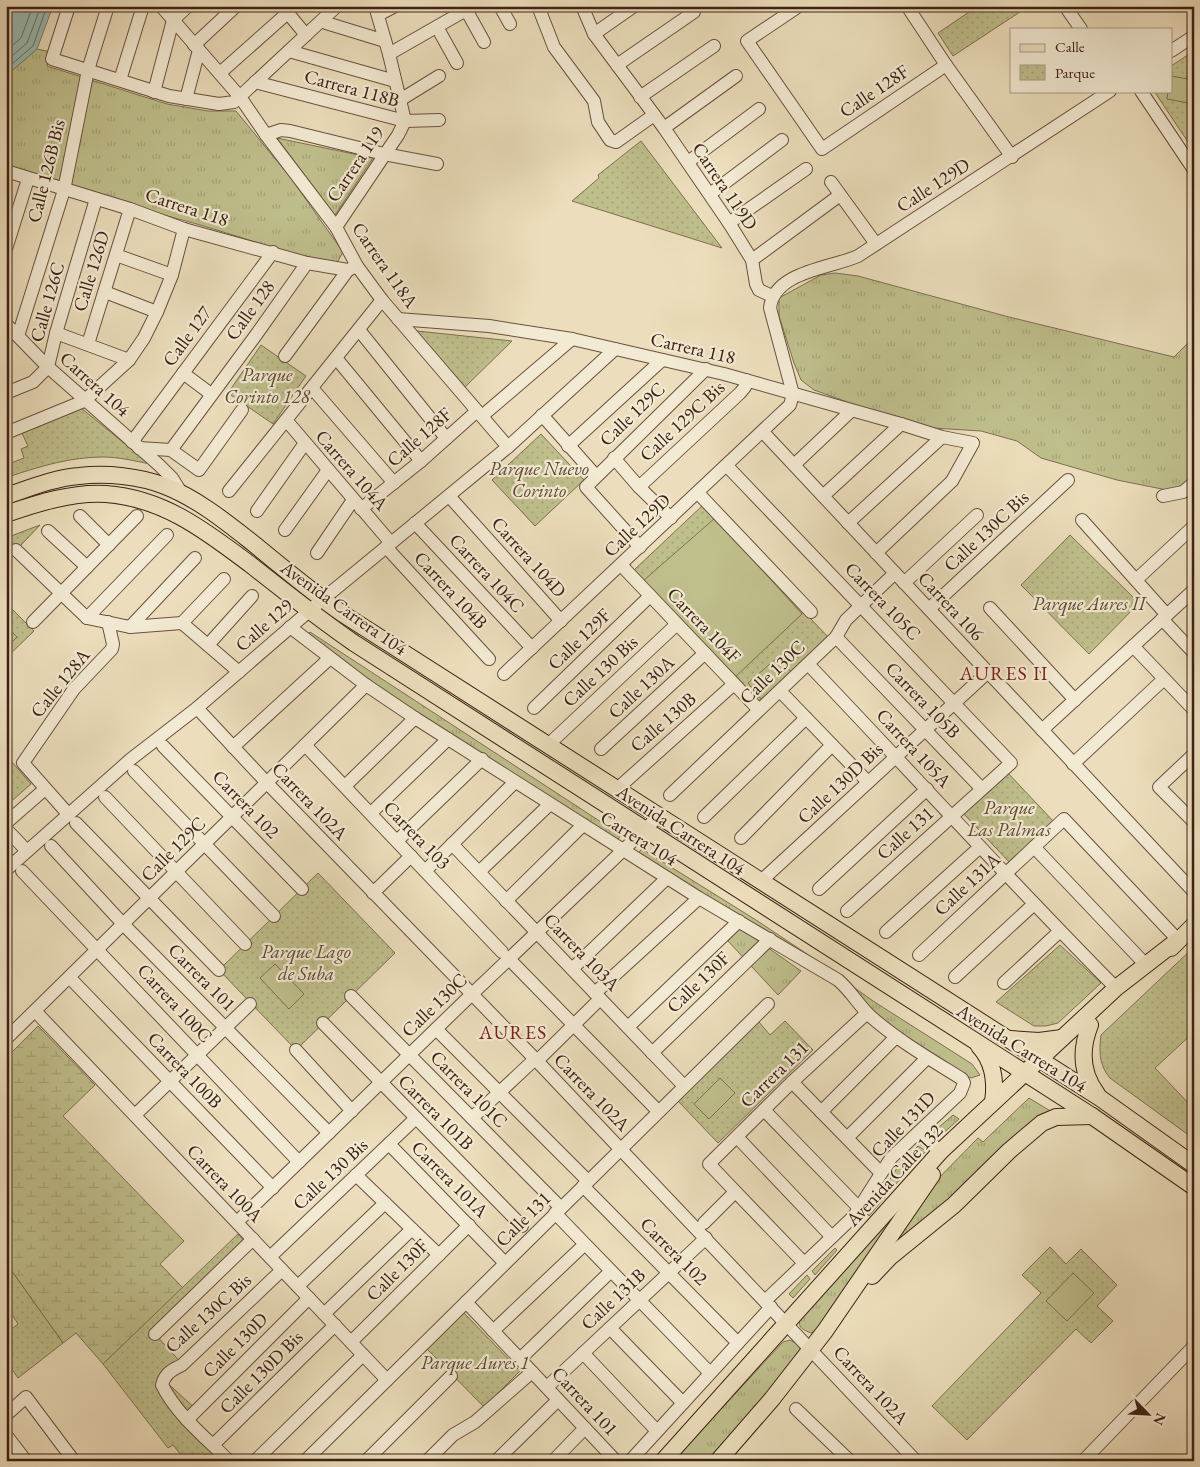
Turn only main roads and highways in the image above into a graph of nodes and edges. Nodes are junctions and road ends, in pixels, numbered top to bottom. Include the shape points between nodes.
1 (6, 496) edge
2 (6, 514) edge
3 (1194, 925) edge
4 (1178, 940) junction
5 (1090, 1025) junction
6 (1062, 1038) junction
7 (1008, 1039) junction
8 (974, 1041) junction
9 (1044, 1062) junction
10 (1029, 1076) junction
11 (1100, 1098) junction
12 (993, 1102) junction
13 (1092, 1116) junction
14 (1194, 1165) edge
15 (1194, 1187) edge
16 (838, 1313) junction
17 (663, 1461) edge
18 (718, 1461) edge

1 - 7 main road, Avenida Carrera 104 via 61,478 94,475 144,480 183,495 223,520 323,599
2 - 8 main road, Avenida Carrera 104 via 46,501 84,494 122,496 169,510 201,529 354,643
3 - 4 main road, Avenida Calle 132
4 - 5 main road, Avenida Calle 132
4 - 6 main road, Avenida Calle 132 via 1116,988
5 - 9 main road, Avenida Calle 132
5 - 11 main road via 1083,1060 1091,1086
6 - 7 main road via 1039,1041
6 - 9 main road, Avenida Calle 132
7 - 9 main road, Avenida Carrera 104
8 - 10 main road, Avenida Carrera 104
8 - 12 main road via 992,1070
9 - 10 main road, Avenida Calle 132
9 - 11 main road, Avenida Carrera 104
10 - 12 main road, Avenida Calle 132
10 - 13 main road, Avenida Carrera 104
10 - 16 main road, Avenida Calle 132 via 927,1181
11 - 14 main road, Avenida Carrera 104
12 - 17 main road, Avenida Calle 132 via 941,1151
13 - 15 main road, Avenida Carrera 104
13 - 16 main road via 1056,1117 1032,1130 954,1205 890,1258
16 - 18 main road, Avenida Calle 132 via 767,1405

